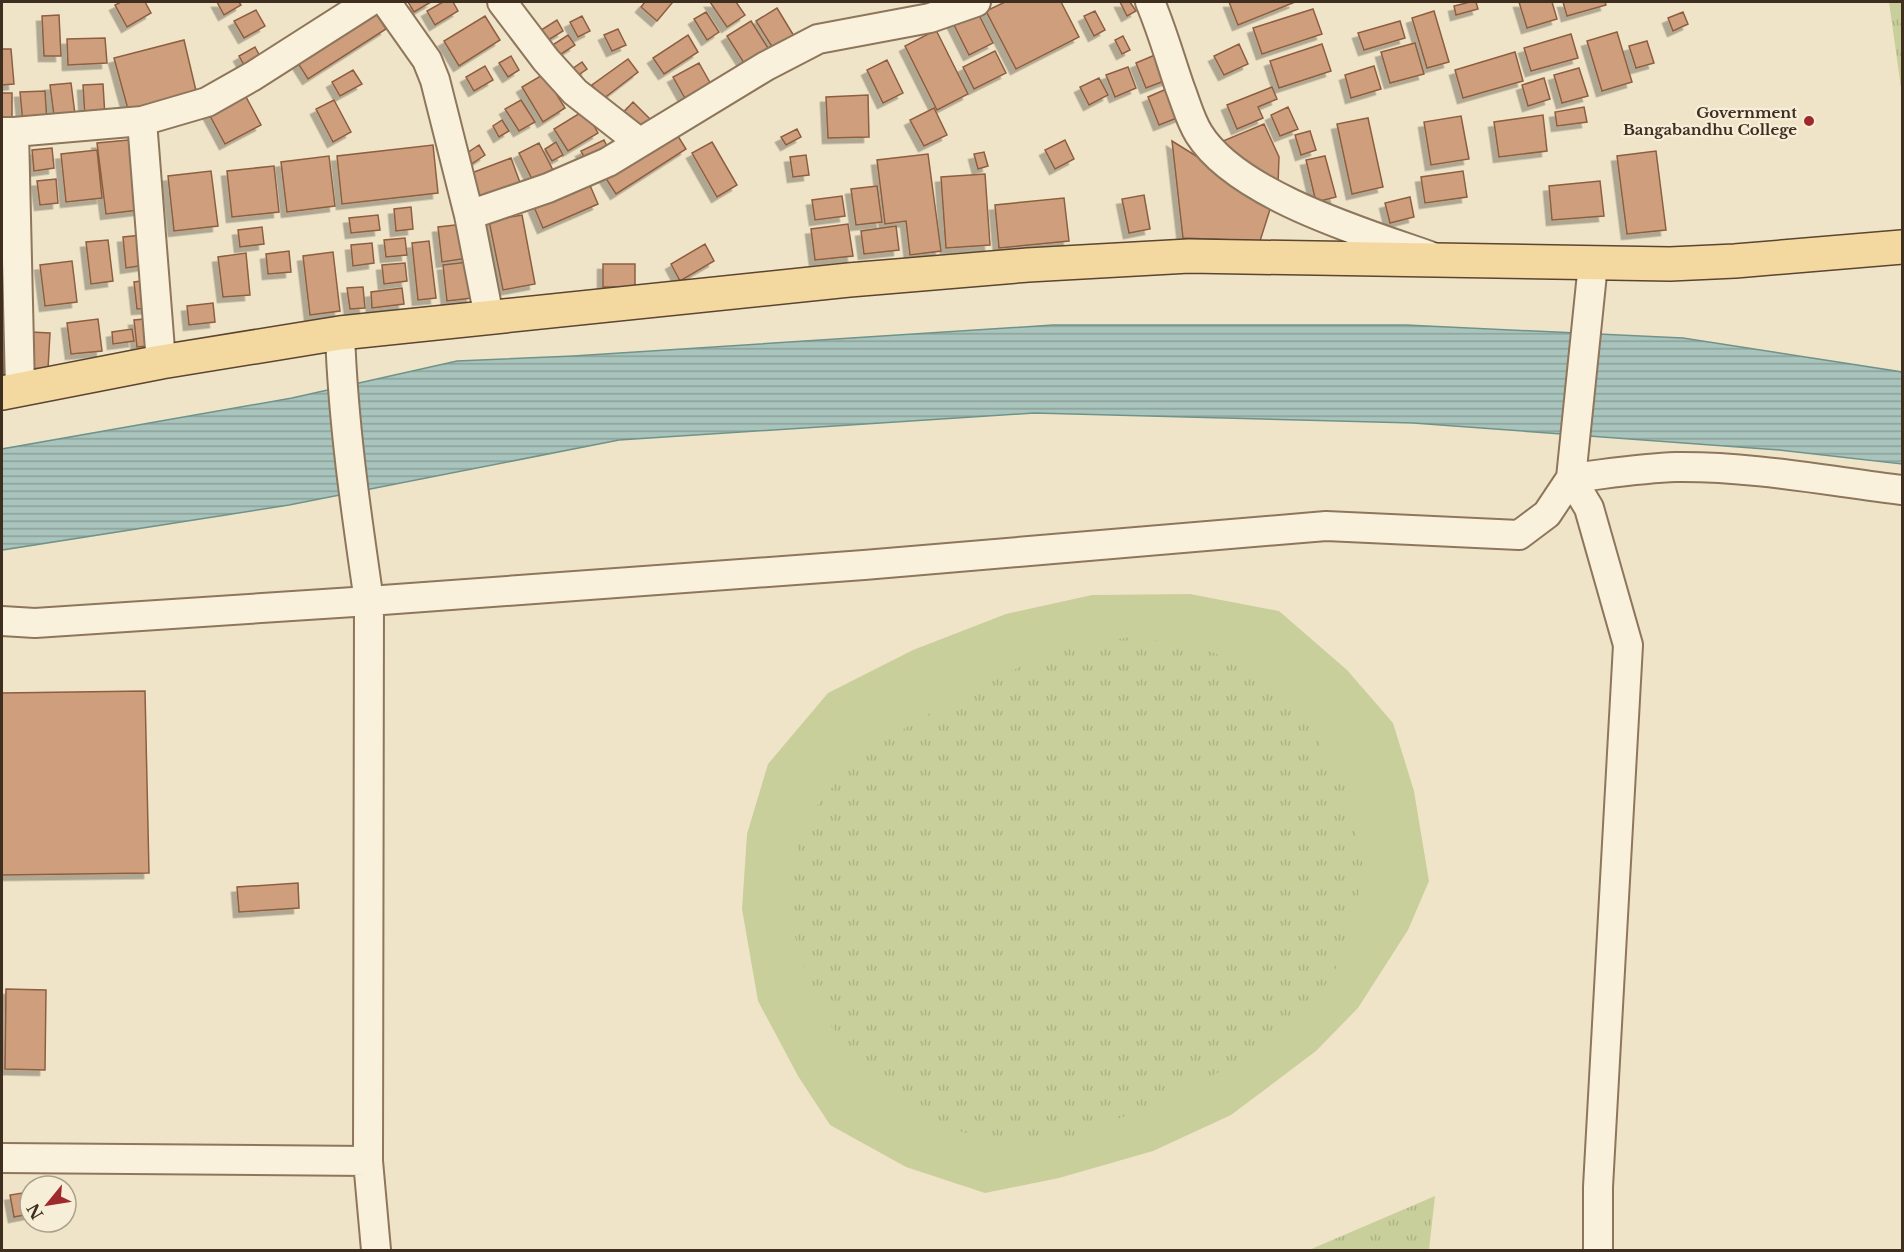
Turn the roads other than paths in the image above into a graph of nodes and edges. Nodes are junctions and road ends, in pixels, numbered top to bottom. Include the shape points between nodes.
1 (369, 2) edge
2 (386, 2) edge
3 (502, 2) edge
4 (976, 2) edge
5 (1150, 2) edge
6 (142, 121) junction
7 (8, 132) edge
8 (639, 142) junction
9 (469, 215) junction
10 (1902, 247) edge
11 (1440, 259) junction
12 (1593, 264) junction
13 (489, 317) junction
14 (340, 333) junction
15 (161, 362) junction
16 (10, 391) edge
17 (1572, 469) junction
18 (1902, 490) edge
19 (369, 602) junction
20 (2, 621) edge
21 (2, 1158) edge
22 (368, 1161) junction
23 (375, 1251) edge
24 (1598, 1251) edge

1 - 6 street via 207,102
2 - 9 street via 428,60
3 - 8 street via 575,92
4 - 8 street via 930,18 818,39
5 - 11 street via 1191,121 1225,163 1286,200 1344,226
6 - 7 street
6 - 15 street
7 - 16 street
8 - 9 street via 608,162 548,188
9 - 13 street
10 - 12 main road via 1735,261
11 - 12 main road
11 - 13 main road via 1189,256 1028,265
12 - 17 street
13 - 14 main road
14 - 15 main road
14 - 19 street via 356,510
15 - 16 main road
17 - 18 street via 1734,469
17 - 19 street via 1547,514 1520,535 1326,526
17 - 24 street via 1589,508 1628,645 1598,1187
19 - 20 street via 35,623
19 - 22 street
21 - 22 street
22 - 23 street

